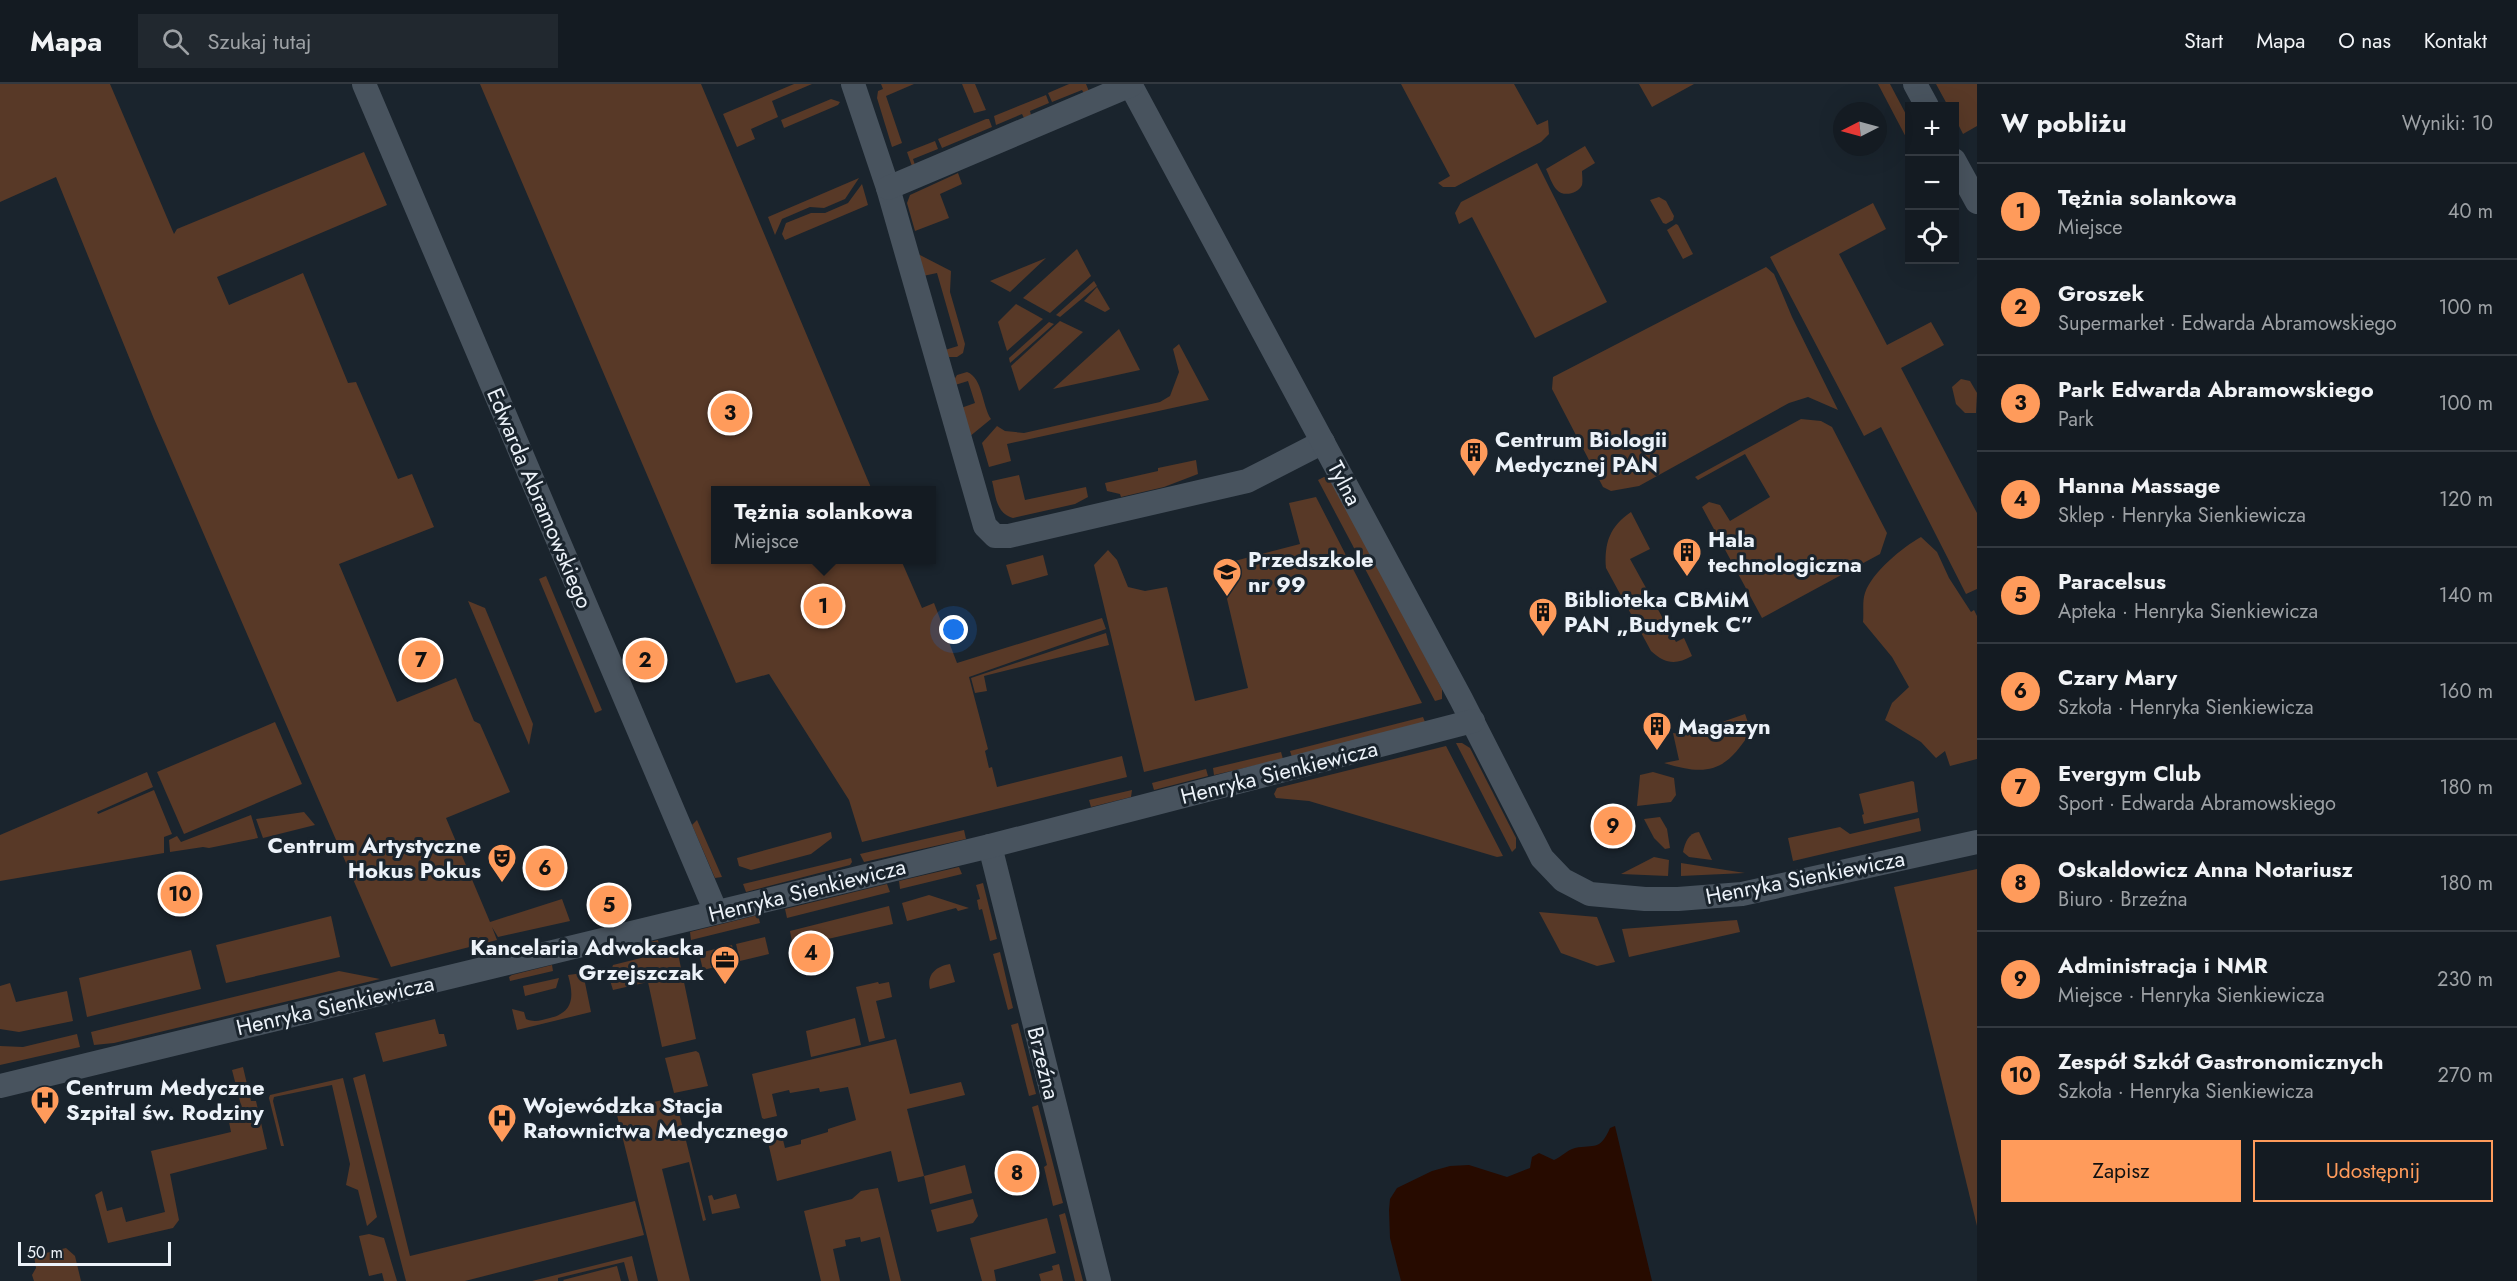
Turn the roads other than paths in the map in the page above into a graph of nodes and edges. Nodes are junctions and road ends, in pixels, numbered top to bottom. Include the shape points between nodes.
1 (364, 84) edge
2 (853, 84) edge
3 (1130, 84) edge
4 (1915, 84) edge
5 (1925, 102) edge
6 (1959, 169) edge
7 (888, 188) junction
8 (1977, 202) edge
9 (1323, 442) junction
10 (1473, 721) junction
11 (1977, 842) edge
12 (990, 846) junction
13 (1563, 880) joint
14 (716, 912) junction
15 (0, 1086) edge
16 (1099, 1281) edge

1 - 14 street, Edwarda Abramowskiego
2 - 7 street
3 - 7 street
3 - 9 street, Tylna
4 - 5 street
6 - 8 street
7 - 9 street via 985,526 995,536 1010,536 1247,481
9 - 10 street, Tylna
10 - 12 street, Henryka Sienkiewicza
10 - 13 street, Tylna via 1542,858
11 - 13 street, Henryka Sienkiewicza via 1742,894 1658,900 1609,897 1590,894
12 - 14 street, Henryka Sienkiewicza
12 - 16 street, Brzeźna
14 - 15 street, Henryka Sienkiewicza

